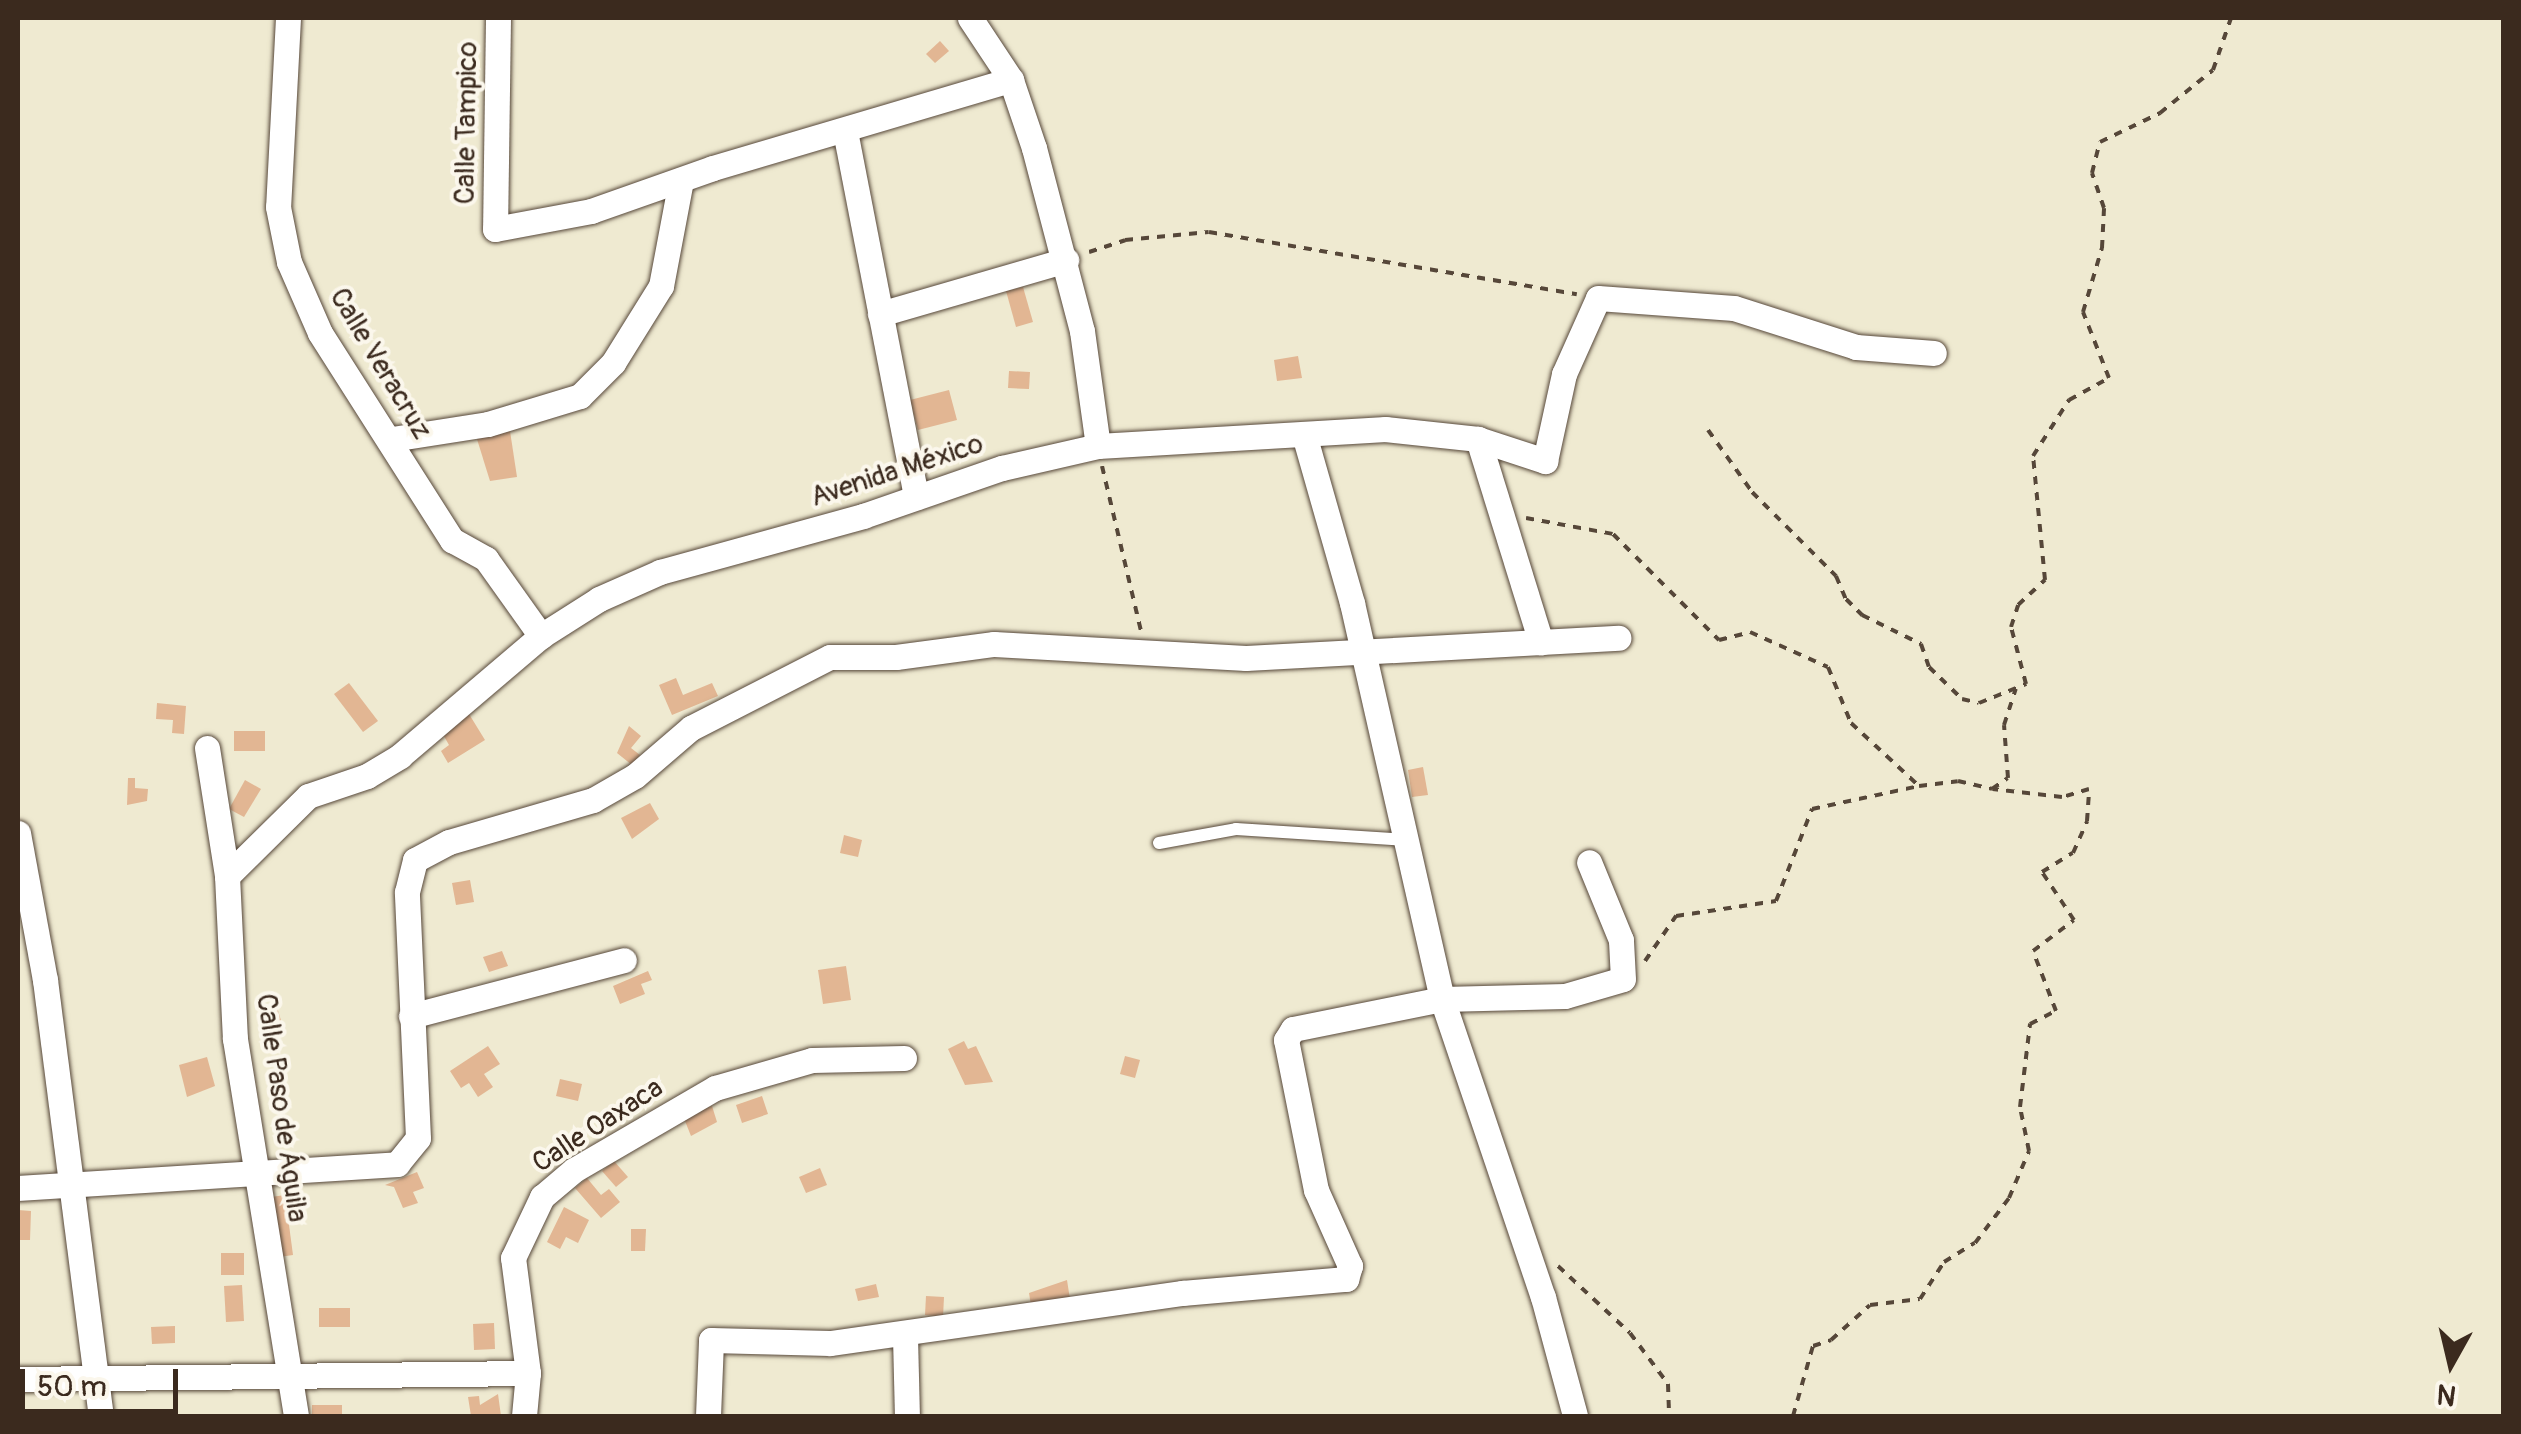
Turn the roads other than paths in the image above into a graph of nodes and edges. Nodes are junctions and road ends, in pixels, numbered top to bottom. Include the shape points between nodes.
1 (288, 18) edge
2 (498, 18) edge
3 (970, 18) edge
4 (1011, 80) junction
5 (845, 131) junction
6 (681, 180) junction
7 (1066, 260) junction
8 (880, 314) junction
9 (1934, 353) dead end
10 (1305, 438) junction
11 (1478, 438) junction
12 (392, 439) junction
13 (1098, 446) junction
14 (916, 497) junction
15 (541, 636) junction
16 (1618, 638) dead end
17 (1541, 642) junction
18 (1363, 652) junction
19 (207, 748) dead end
20 (18, 834) edge
21 (1404, 840) junction
22 (1159, 843) dead end
23 (1589, 862) dead end
24 (227, 876) junction
25 (28, 946) edge
26 (624, 960) dead end
27 (1442, 999) junction
28 (410, 1016) junction
29 (904, 1058) dead end
30 (260, 1174) junction
31 (18, 1188) edge
32 (72, 1189) junction
33 (905, 1336) junction
34 (291, 1373) junction
35 (528, 1374) junction
36 (18, 1379) edge
37 (95, 1382) junction
38 (101, 1416) edge
39 (296, 1416) edge
40 (524, 1416) edge
41 (708, 1416) edge
42 (907, 1416) edge
43 (1575, 1416) edge

1 - 12 street, Calle Veracruz via 278,208 289,262 320,334
2 - 6 street, Calle Tampico via 496,229 592,211
3 - 4 street
4 - 5 street
4 - 7 street
5 - 6 street
5 - 8 street
6 - 12 street via 661,286 612,363 580,396 488,424
7 - 8 street
7 - 13 street
8 - 14 street
9 - 11 street, Avenida México via 1856,347 1734,308 1598,298 1564,374 1545,461
10 - 11 street, Avenida México via 1385,429
10 - 13 street, Avenida México
10 - 18 street
11 - 17 street
12 - 15 street, Calle Veracruz via 452,540 486,558
13 - 14 street, Avenida México
14 - 15 street, Avenida México via 660,572
15 - 24 street, Avenida México via 400,756 367,776 308,796
16 - 17 street
17 - 18 street
18 - 21 street
18 - 28 street via 1141,656 994,644 830,658 691,728 635,776 593,800 449,842 415,860 407,892
19 - 24 street, Calle Paso de Águila
20 - 25 street
21 - 22 lane via 1236,830
21 - 27 street
23 - 27 street via 1621,940 1624,979 1565,996
24 - 30 street, Calle Paso de Águila via 235,1040
25 - 32 street
26 - 28 street
27 - 33 street via 1293,1030 1286,1040 1316,1190 1350,1266 1346,1279 1182,1294
27 - 43 street via 1543,1297
28 - 30 street via 418,1138 410,1154 396,1164
29 - 35 street, Calle Oaxaca via 812,1060 715,1088 574,1170 542,1197 513,1258
30 - 32 street
30 - 34 street, Calle Paso de Águila
31 - 32 street
32 - 37 street
33 - 41 street via 830,1343 710,1340
33 - 42 street
34 - 35 street
34 - 37 street
34 - 39 street, Calle Paso de Águila
35 - 40 street, Calle Oaxaca
36 - 37 street
37 - 38 street

